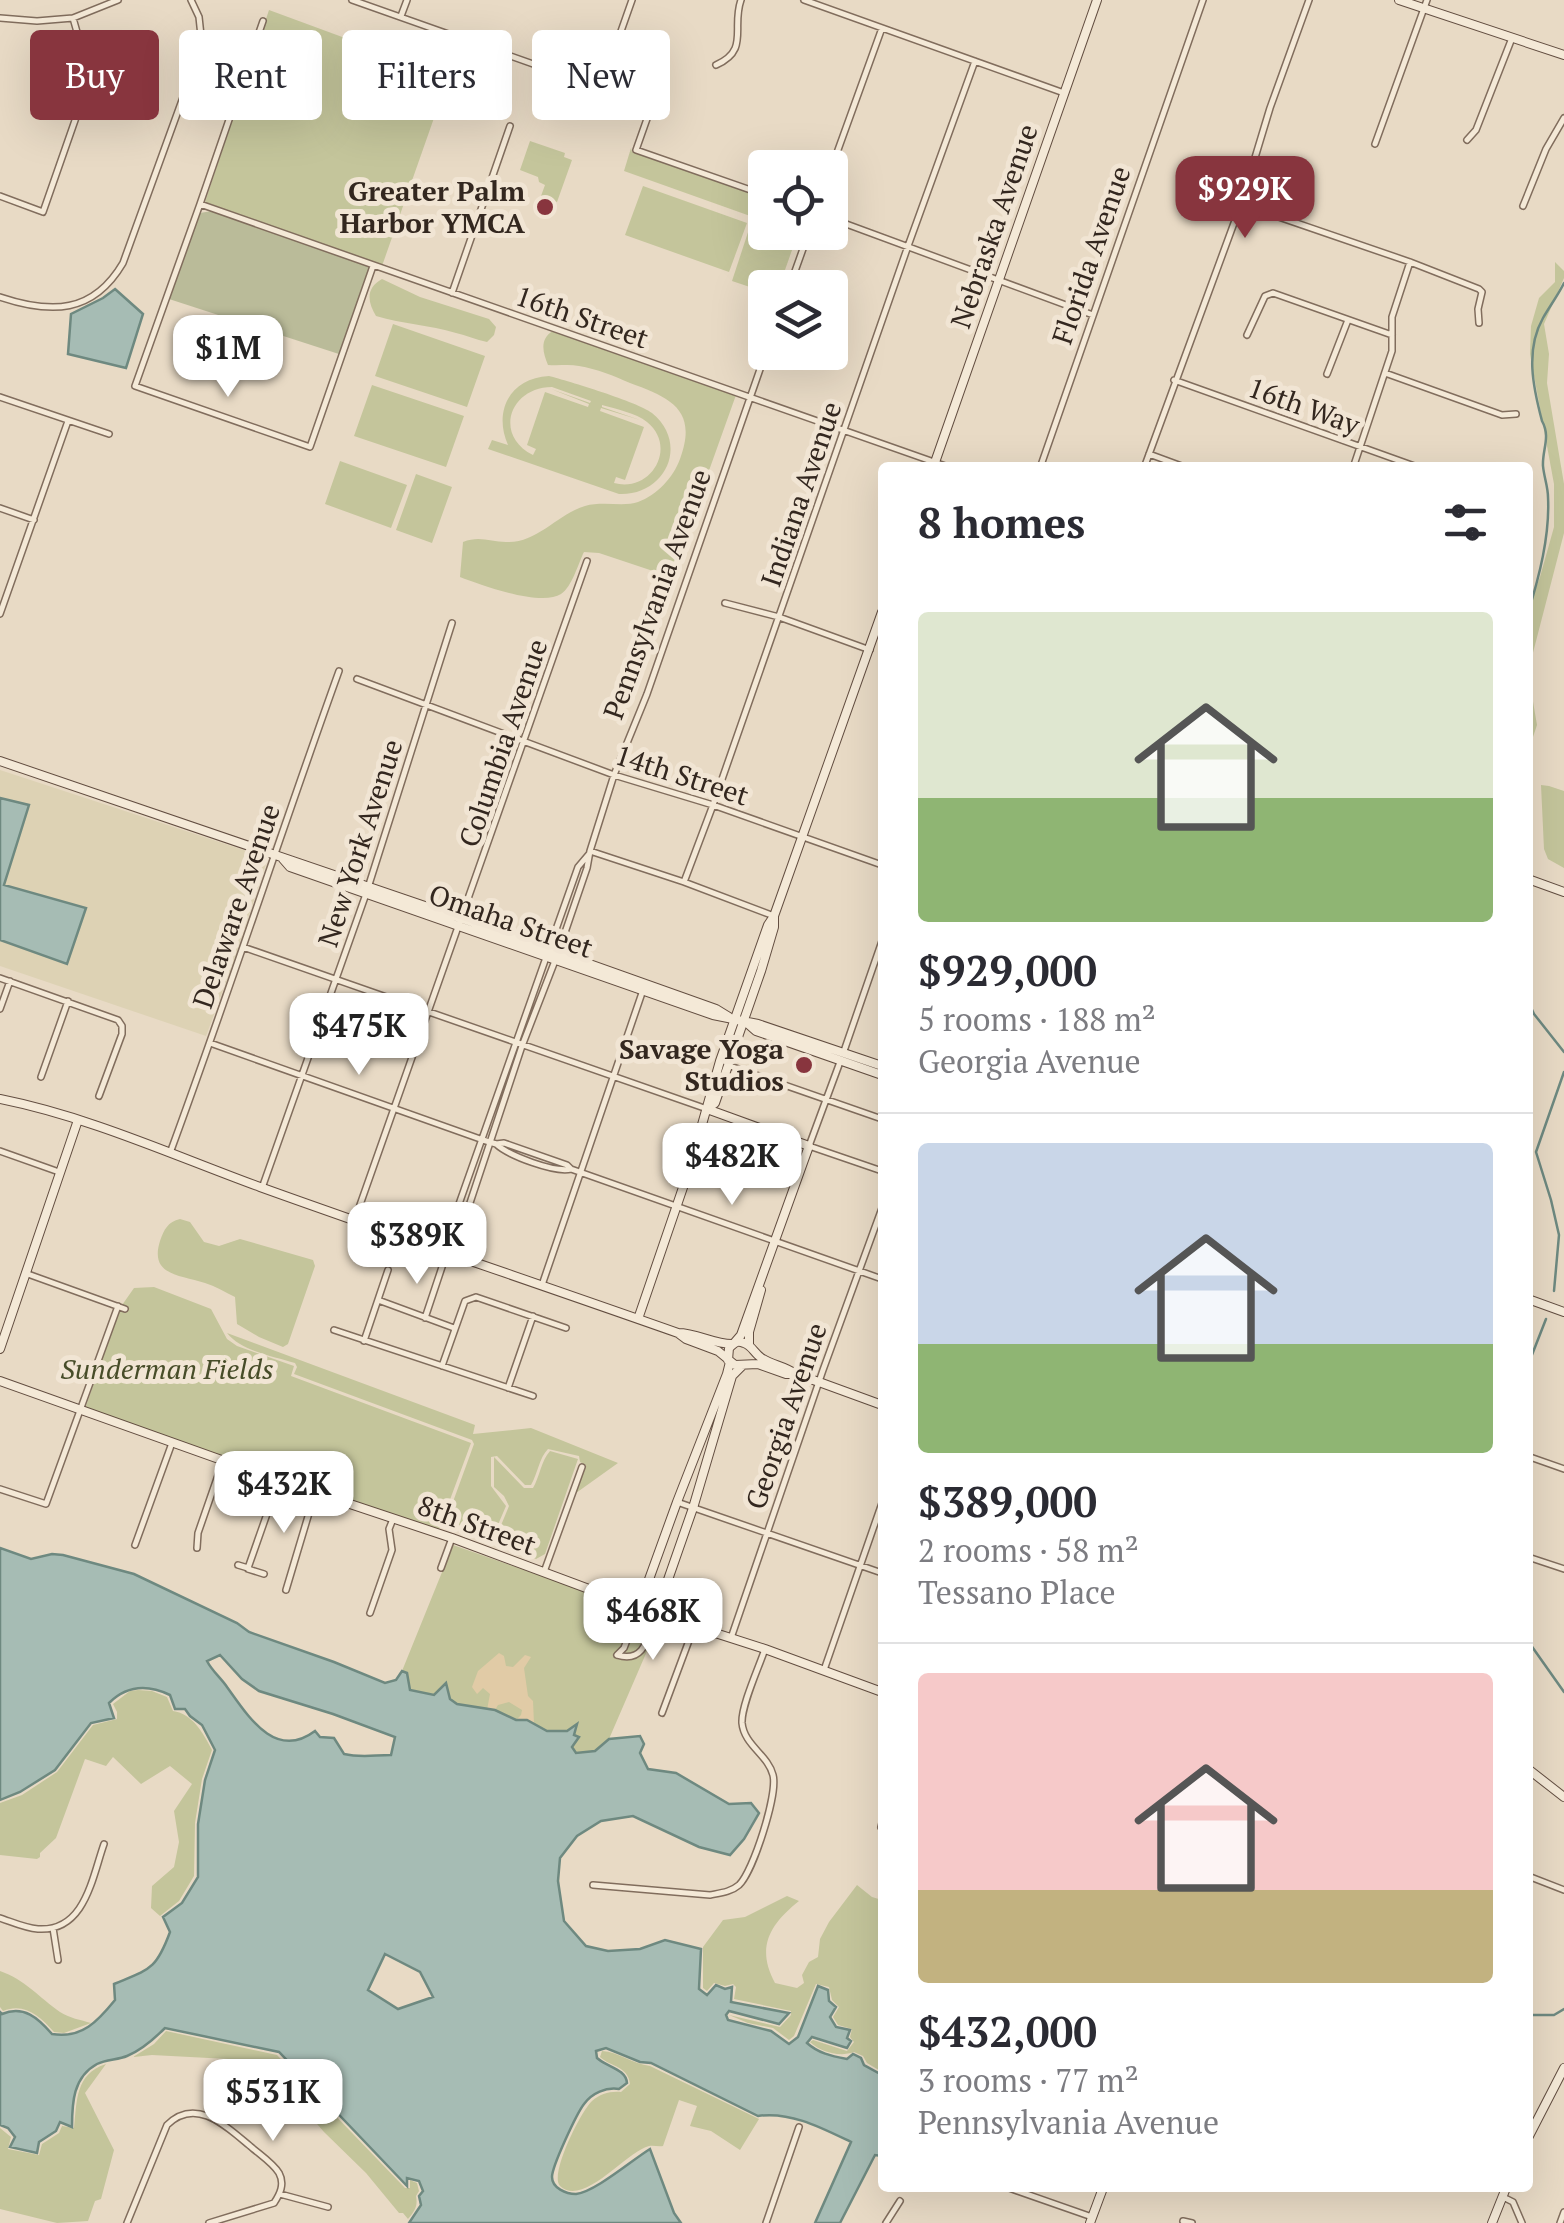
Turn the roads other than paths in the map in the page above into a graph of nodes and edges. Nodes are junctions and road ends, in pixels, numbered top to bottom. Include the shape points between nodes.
1 (118, 0) edge
2 (192, 0) edge
3 (352, 0) edge
4 (407, 0) edge
5 (632, 0) edge
6 (741, 0) edge
7 (804, 0) edge
8 (1096, 0) edge
9 (1203, 0) edge
10 (1309, 0) edge
11 (1400, 0) edge
12 (1425, 4) edge
13 (401, 16) junction
14 (0, 18) edge
15 (73, 18) junction
16 (262, 21) dead end
17 (882, 28) junction
18 (1512, 38) junction
19 (1564, 55) edge
20 (975, 61) junction
21 (716, 65) dead end
22 (1064, 93) junction
23 (1564, 118) edge
24 (647, 120) edge
25 (510, 126) dead end
26 (1468, 140) dead end
27 (1375, 144) dead end
28 (838, 150) edge
29 (748, 189) edge
30 (0, 196) edge
31 (200, 204) junction
32 (1241, 204) junction
33 (1523, 206) dead end
34 (848, 224) edge
35 (908, 246) junction
36 (1410, 262) junction
37 (372, 266) junction
38 (998, 281) junction
39 (452, 294) junction
40 (0, 297) edge
41 (1093, 315) junction
42 (1348, 320) junction
43 (1479, 323) dead end
44 (1392, 334) junction
45 (1247, 335) dead end
46 (760, 370) edge
47 (1385, 373) junction
48 (1327, 374) dead end
49 (1174, 380) junction
50 (0, 397) edge
51 (750, 398) junction
52 (1516, 414) dead end
53 (68, 421) junction
54 (844, 430) junction
55 (109, 434) dead end
56 (1360, 447) junction
57 (1149, 454) junction
58 (929, 462) edge
59 (935, 462) edge
60 (1042, 462) edge
61 (1146, 462) edge
62 (1171, 462) edge
63 (1355, 462) edge
64 (1403, 462) edge
65 (0, 508) edge
66 (34, 520) junction
67 (588, 561) dead end
68 (2, 600) edge
69 (725, 603) dead end
70 (0, 614) edge
71 (779, 618) junction
72 (452, 623) dead end
73 (878, 625) edge
74 (870, 650) junction
75 (878, 653) edge
76 (339, 672) dead end
77 (357, 679) dead end
78 (428, 704) junction
79 (526, 742) junction
80 (0, 761) edge
81 (614, 775) junction
82 (713, 805) junction
83 (804, 837) junction
84 (590, 851) junction
85 (273, 856) junction
86 (878, 864) edge
87 (1533, 881) edge
88 (684, 882) junction
89 (367, 890) junction
90 (1564, 892) edge
91 (774, 916) junction
92 (461, 923) junction
93 (242, 947) junction
94 (878, 952) edge
95 (552, 955) junction
96 (0, 978) edge
97 (336, 980) junction
98 (10, 981) junction
99 (644, 987) junction
100 (68, 1002) junction
101 (0, 1009) edge
102 (428, 1012) junction
103 (738, 1020) junction
104 (210, 1043) junction
105 (519, 1045) junction
106 (842, 1056) junction
107 (726, 1065) junction
108 (878, 1065) edge
109 (878, 1073) edge
110 (40, 1077) dead end
111 (302, 1077) junction
112 (614, 1078) junction
113 (99, 1096) dead end
114 (0, 1099) edge
115 (826, 1100) junction
116 (396, 1109) junction
117 (707, 1110) junction
118 (878, 1118) edge
119 (78, 1120) junction
120 (490, 1142) junction
121 (809, 1146) junction
122 (0, 1151) edge
123 (170, 1153) junction
124 (878, 1170) edge
125 (59, 1172) junction
126 (582, 1173) junction
127 (262, 1188) junction
128 (676, 1208) junction
129 (355, 1219) junction
130 (878, 1219) edge
131 (776, 1243) junction
132 (448, 1252) junction
133 (388, 1270) dead end
134 (860, 1271) junction
135 (24, 1273) junction
136 (764, 1276) junction
137 (878, 1278) edge
138 (542, 1284) junction
139 (378, 1300) junction
140 (1533, 1301) edge
141 (1564, 1312) edge
142 (533, 1316) junction
143 (425, 1318) junction
144 (638, 1319) junction
145 (454, 1328) junction
146 (566, 1328) dead end
147 (3, 1329) edge
148 (334, 1330) dead end
149 (678, 1333) junction
150 (364, 1341) junction
151 (734, 1343) junction
152 (750, 1347) junction
153 (0, 1349) edge
154 (729, 1361) junction
155 (442, 1366) junction
156 (744, 1366) junction
157 (795, 1374) junction
158 (0, 1381) edge
159 (819, 1382) junction
160 (508, 1388) junction
161 (533, 1396) dead end
162 (878, 1404) edge
163 (80, 1410) junction
164 (172, 1443) junction
165 (1533, 1458) edge
166 (223, 1461) junction
167 (582, 1466) dead end
168 (1564, 1469) edge
169 (276, 1479) junction
170 (0, 1489) edge
171 (316, 1493) junction
172 (677, 1502) junction
173 (693, 1508) junction
174 (878, 1514) edge
175 (393, 1520) junction
176 (766, 1532) junction
177 (452, 1538) junction
178 (136, 1545) dead end
179 (197, 1548) dead end
180 (1533, 1559) edge
181 (860, 1564) junction
182 (238, 1565) dead end
183 (248, 1568) junction
184 (441, 1568) dead end
185 (1564, 1569) edge
186 (878, 1571) edge
187 (544, 1573) junction
188 (264, 1574) dead end
189 (286, 1590) dead end
190 (639, 1607) junction
191 (370, 1613) dead end
192 (656, 1614) junction
193 (694, 1627) junction
194 (732, 1638) junction
195 (765, 1649) junction
196 (824, 1670) junction
197 (878, 1690) edge
198 (662, 1713) dead end
199 (1533, 1773) edge
200 (1564, 1798) edge
201 (104, 1844) dead end
202 (1533, 1878) edge
203 (593, 1885) dead end
204 (1564, 1890) edge
205 (0, 1918) edge
206 (54, 1928) junction
207 (58, 1960) dead end
208 (1564, 2068) edge
209 (230, 2093) dead end
210 (220, 2120) junction
211 (1533, 2121) edge
212 (799, 2127) dead end
213 (1019, 2192) edge
214 (1101, 2192) edge
215 (1505, 2192) edge
216 (280, 2194) junction
217 (900, 2201) dead end
218 (328, 2206) dead end
219 (1564, 2212) edge
220 (1091, 2220) edge
221 (1183, 2221) edge
222 (128, 2223) edge
223 (209, 2223) edge
224 (766, 2223) edge
225 (886, 2223) edge
226 (1192, 2223) edge
227 (1492, 2223) edge
228 (1522, 2223) edge
229 (1560, 2223) edge

1 - 15 street
2 - 40 street via 202,45 116,275 101,291 69,306 28,306
3 - 13 street
4 - 13 street
5 - 13 street via 601,88
6 - 21 street via 736,51
7 - 17 street
8 - 22 street, Nebraska Avenue
9 - 41 street, Florida Avenue
10 - 32 street
11 - 12 street
12 - 18 street
12 - 27 street
14 - 15 street
15 - 30 street via 83,53 84,100 44,212
16 - 31 street
17 - 20 street
17 - 28 street
18 - 19 street
18 - 26 street
20 - 22 street
20 - 35 street, Indiana Avenue
22 - 38 street, Nebraska Avenue
23 - 33 street
24 - 29 street via 636,150
25 - 39 street
31 - 37 street, 16th Street
31 - 37 street via 134,386 310,447
32 - 36 street
32 - 49 street
34 - 35 street
35 - 38 street
35 - 54 street, Indiana Avenue
36 - 43 street via 1478,288
36 - 44 street
37 - 39 street, 16th Street
38 - 41 street
38 - 59 street, Nebraska Avenue
39 - 51 street, 16th Street
41 - 60 street, Florida Avenue
42 - 44 street
42 - 45 street via 1274,293 1265,296
42 - 48 street
44 - 47 street
46 - 51 street, Pennsylvania Avenue
47 - 52 street via 1502,416
47 - 56 street
49 - 56 street, 16th Way
49 - 57 street
50 - 53 street
51 - 54 street, 16th Street
51 - 81 street, Pennsylvania Avenue
53 - 55 street
53 - 66 street
54 - 58 street, 16th Street
54 - 71 street, Indiana Avenue
56 - 63 street
56 - 64 street, 16th Way
57 - 61 street
57 - 62 street
65 - 66 street
66 - 68 street
67 - 79 street, Columbia Avenue
68 - 70 street
69 - 71 street
71 - 74 street
71 - 82 street, Indiana Avenue
72 - 78 street, New York Avenue
73 - 74 street
74 - 75 street
74 - 83 street
76 - 85 street, Delaware Avenue
77 - 78 street, 14th Street
78 - 79 street, 14th Street
78 - 89 street, New York Avenue
79 - 81 street, 14th Street
79 - 92 street, Columbia Avenue
80 - 85 street, Omaha Street
81 - 82 street, 14th Street
81 - 84 street, Pennsylvania Avenue
82 - 83 street, 14th Street
82 - 88 street, Indiana Avenue
83 - 86 street, 14th Street
83 - 91 street
84 - 88 street
84 - 95 street, Pennsylvania Avenue
85 - 89 street, Omaha Street
85 - 93 street, Delaware Avenue
87 - 90 street
88 - 91 street
89 - 92 street, Omaha Street
89 - 97 street, New York Avenue
91 - 103 street
92 - 95 street, Omaha Street
92 - 102 street, Columbia Avenue
93 - 97 street
93 - 104 street, Delaware Avenue
94 - 106 street
95 - 99 street, Omaha Street
95 - 105 street, Pennsylvania Avenue
96 - 98 street
97 - 102 street
97 - 111 street, New York Avenue
98 - 100 street
98 - 101 street
99 - 103 street, Omaha Street
99 - 112 street
100 - 110 street
100 - 113 street via 116,1018 122,1028
102 - 105 street
102 - 116 street, Columbia Avenue
103 - 106 street, Omaha Street
103 - 107 street
103 - 117 street
104 - 111 street
104 - 123 street, Delaware Avenue
105 - 112 street
105 - 120 street, Pennsylvania Avenue
106 - 108 street, Omaha Street
106 - 109 street, Omaha Street
106 - 115 street
107 - 115 street
107 - 117 street
111 - 116 street
111 - 127 street, New York Avenue
112 - 117 street
112 - 126 street
114 - 119 street
115 - 118 street
115 - 121 street
116 - 120 street
116 - 129 street, Columbia Avenue
117 - 121 street
117 - 128 street
119 - 123 street
119 - 125 street
120 - 126 street
120 - 132 street, Pennsylvania Avenue
121 - 124 street
121 - 131 street
122 - 125 street
123 - 127 street
125 - 135 street
126 - 128 street
126 - 138 street
127 - 129 street
128 - 131 street
128 - 144 street
129 - 132 street
130 - 134 street, Georgia Avenue
131 - 134 street
131 - 136 street
132 - 138 street
132 - 143 street, Pennsylvania Avenue
133 - 139 street
134 - 137 street
134 - 159 street, Georgia Avenue
135 - 147 street
135 - 163 street via 122,1307
136 - 151 street
136 - 152 street
138 - 144 street
139 - 143 street
139 - 150 street
140 - 141 street
142 - 145 street via 476,1297 465,1300
142 - 146 street
142 - 160 street
143 - 145 street
144 - 149 street
145 - 155 street
147 - 153 street
148 - 150 street
149 - 151 street
149 - 154 street
150 - 155 street
151 - 152 street
151 - 154 street
152 - 156 street
152 - 157 street
154 - 156 street
154 - 172 street
155 - 160 street
156 - 157 street
156 - 173 street via 732,1376
157 - 159 street
158 - 163 street, 8th Street
159 - 162 street
159 - 176 street, Georgia Avenue
160 - 161 street
163 - 164 street, 8th Street
163 - 170 street via 46,1504
164 - 166 street, 8th Street
164 - 178 street
165 - 168 street
166 - 169 street, 8th Street
166 - 179 street
167 - 187 street
169 - 171 street, 8th Street
169 - 183 street
171 - 175 street, 8th Street
171 - 189 street
172 - 173 street
172 - 190 street
173 - 176 street
173 - 192 street
174 - 181 street
175 - 177 street, 8th Street
175 - 191 street via 392,1550
176 - 181 street
176 - 194 street, Georgia Avenue
177 - 184 street
177 - 187 street, 8th Street
180 - 185 street
181 - 186 street
181 - 196 street
182 - 183 street
183 - 188 street
187 - 190 street, 8th Street
190 - 192 street, 8th Street
190 - 192 street via 616,1654 624,1658 643,1649
192 - 193 street, 8th Street
193 - 194 street, 8th Street
193 - 198 street
194 - 195 street, 8th Street
195 - 196 street, 8th Street
195 - 203 street via 742,1727 770,1767 773,1792 740,1883 710,1894
196 - 197 street, 8th Street
199 - 200 street
201 - 206 street via 80,1910
202 - 204 street
205 - 206 street
206 - 207 street
208 - 211 street
209 - 210 street
210 - 216 street via 278,2170
210 - 222 street via 181,2115 167,2125
212 - 224 street
213 - 220 street
214 - 220 street
215 - 227 street
215 - 228 street
216 - 218 street
216 - 223 street via 266,2207
217 - 225 street
219 - 229 street
221 - 226 street

